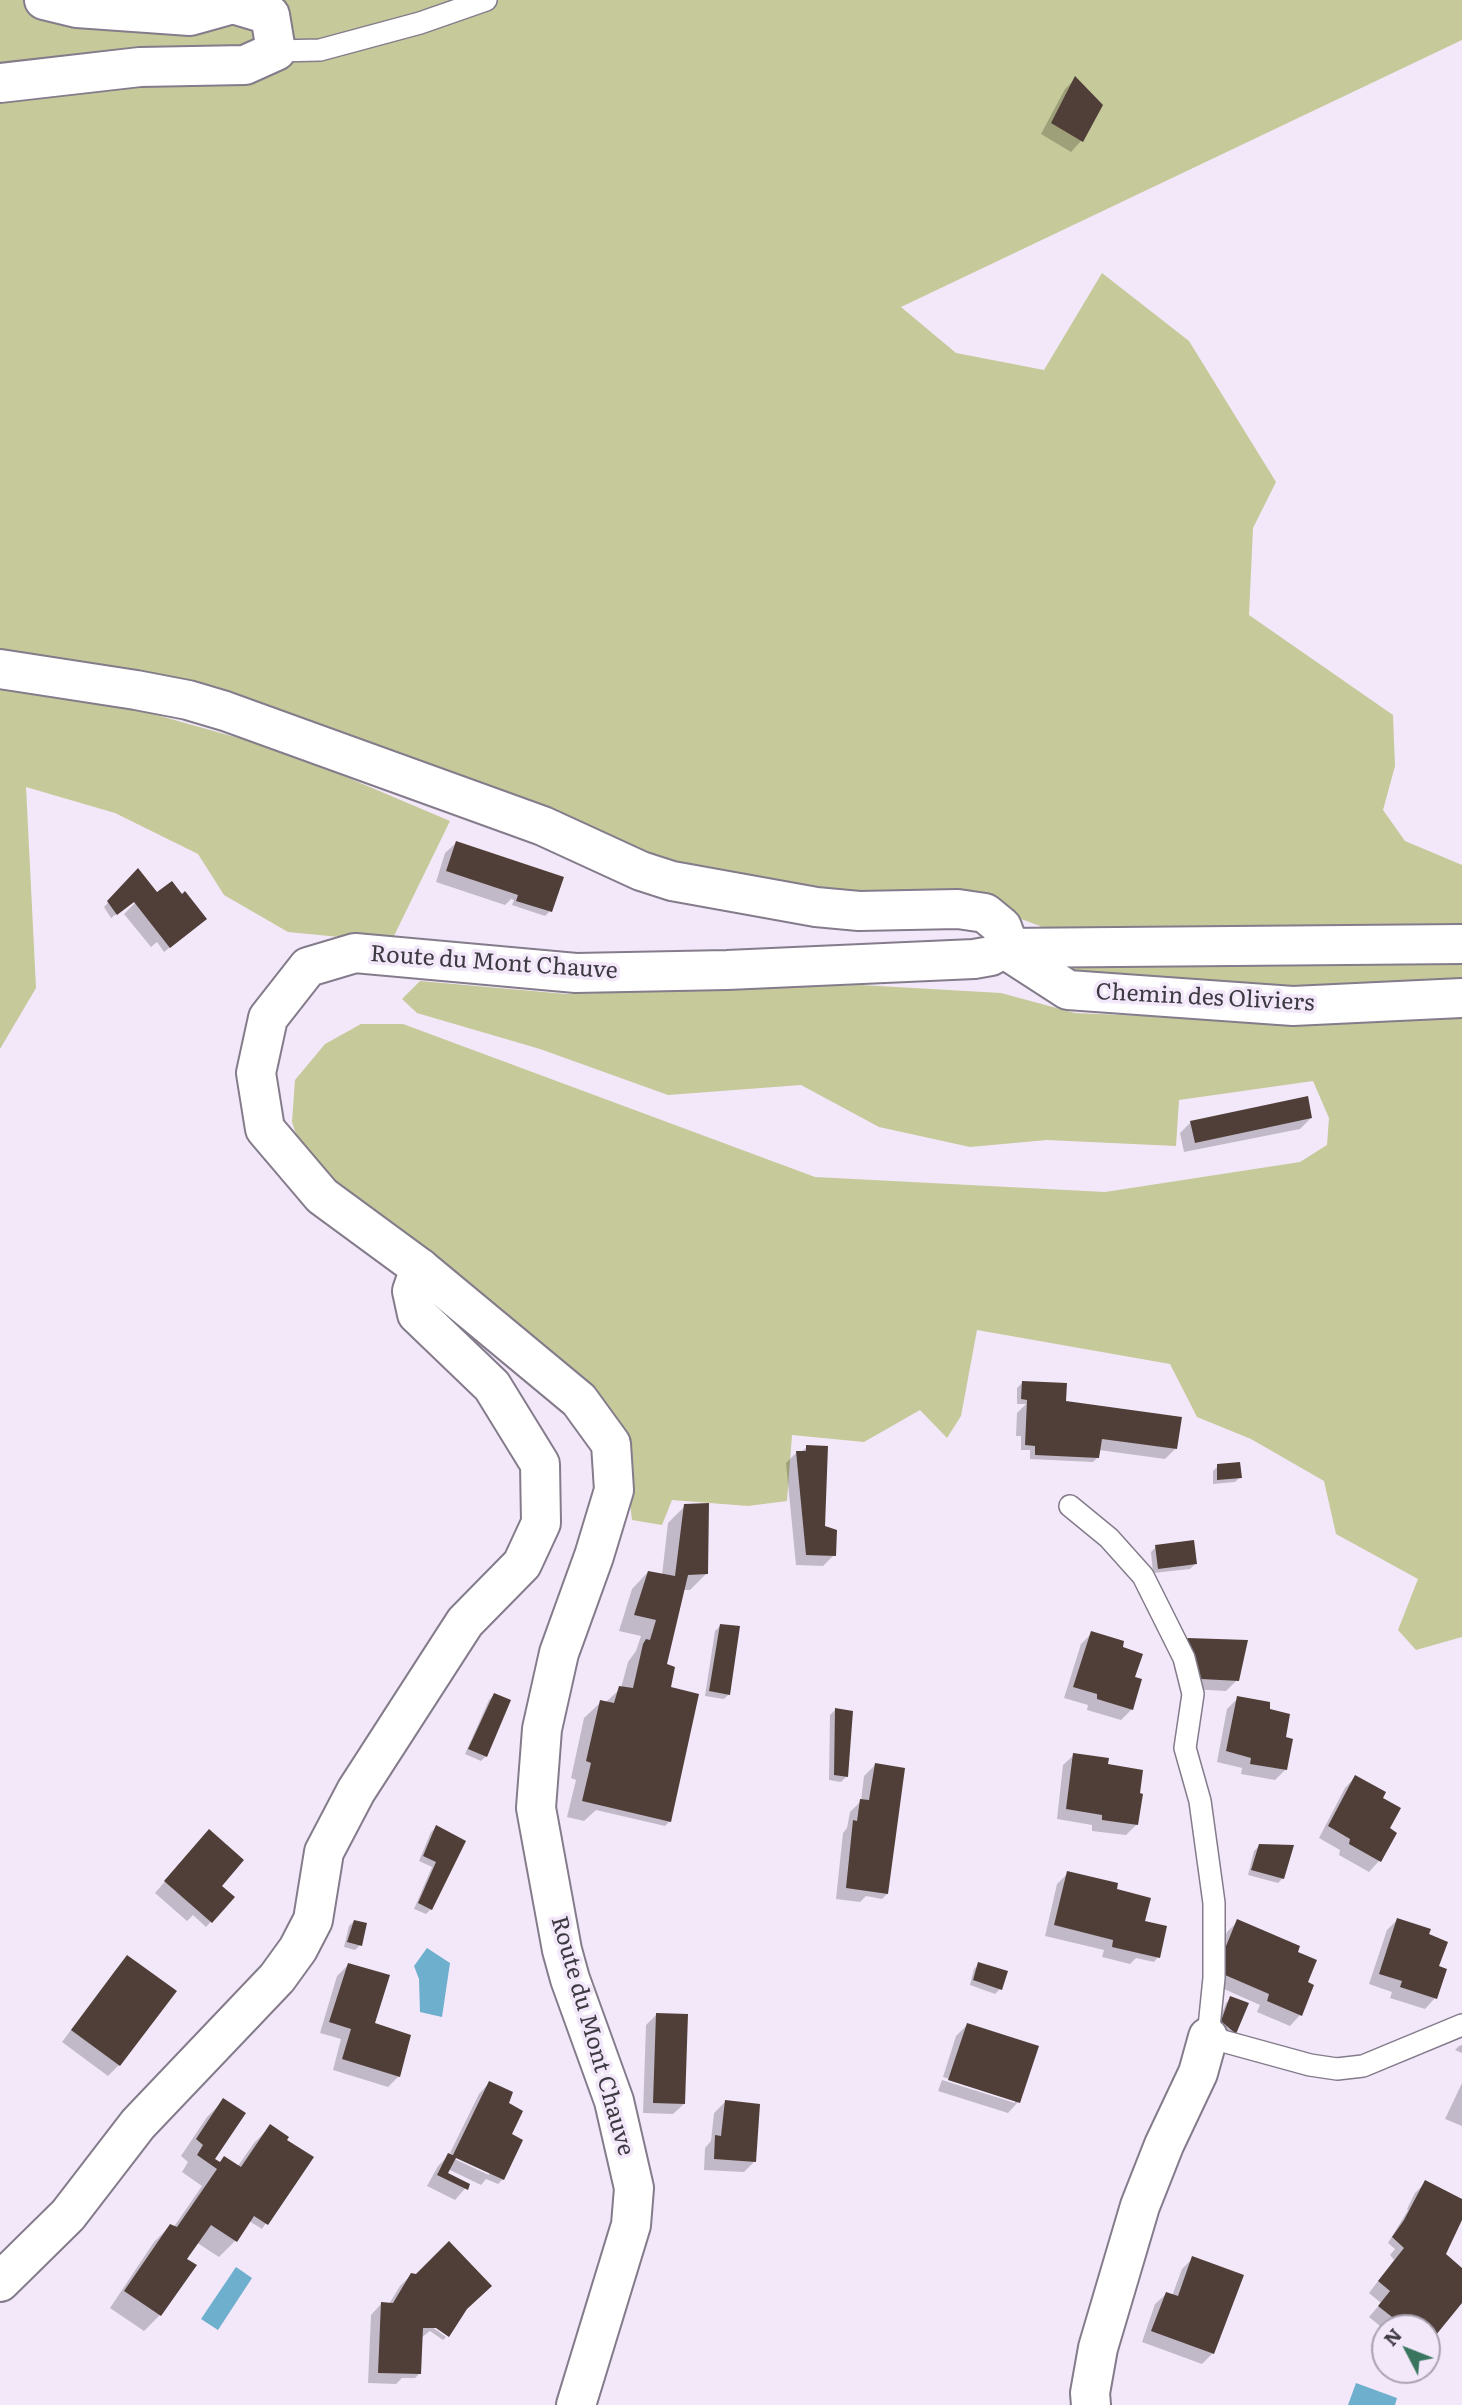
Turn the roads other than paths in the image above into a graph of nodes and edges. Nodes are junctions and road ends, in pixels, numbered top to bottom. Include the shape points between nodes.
1 (44, 0) edge
2 (486, 0) edge
3 (276, 51) junction
4 (0, 83) edge
5 (0, 669) edge
6 (1462, 944) edge
7 (1003, 948) junction
8 (1462, 998) edge
9 (420, 1268) junction
10 (1070, 1506) dead end
11 (1462, 2025) edge
12 (1209, 2037) junction
13 (0, 2282) edge
14 (576, 2405) edge
15 (1091, 2405) edge

1 - 3 street via 77,8 190,16 233,4 270,15
2 - 3 lane via 320,50
3 - 4 street via 245,65 140,67
5 - 7 street via 136,690 225,711 543,826 672,881 849,910 985,913 1002,927
6 - 7 street, Route du Mont Chauve
7 - 8 street, Chemin des Oliviers via 1068,989 1293,1006
7 - 9 street, Route du Mont Chauve via 974,959 727,970 576,973 355,953 308,967 268,1018 256,1073 265,1129 322,1196
9 - 13 street via 412,1291 417,1314 492,1386 540,1464 541,1523 522,1564 465,1622 356,1791 324,1852 313,1920 298,1949 277,1978 138,2124 68,2216
9 - 14 street, Route du Mont Chauve via 579,1400 611,1444 614,1490 559,1653 542,1729 536,1808 562,1951 614,2101 634,2188 631,2225
10 - 12 lane via 1109,1538 1143,1576 1184,1658 1193,1694 1185,1748 1200,1801 1214,1903
11 - 12 lane via 1363,2066 1337,2069
12 - 15 street via 1140,2206 1098,2348

